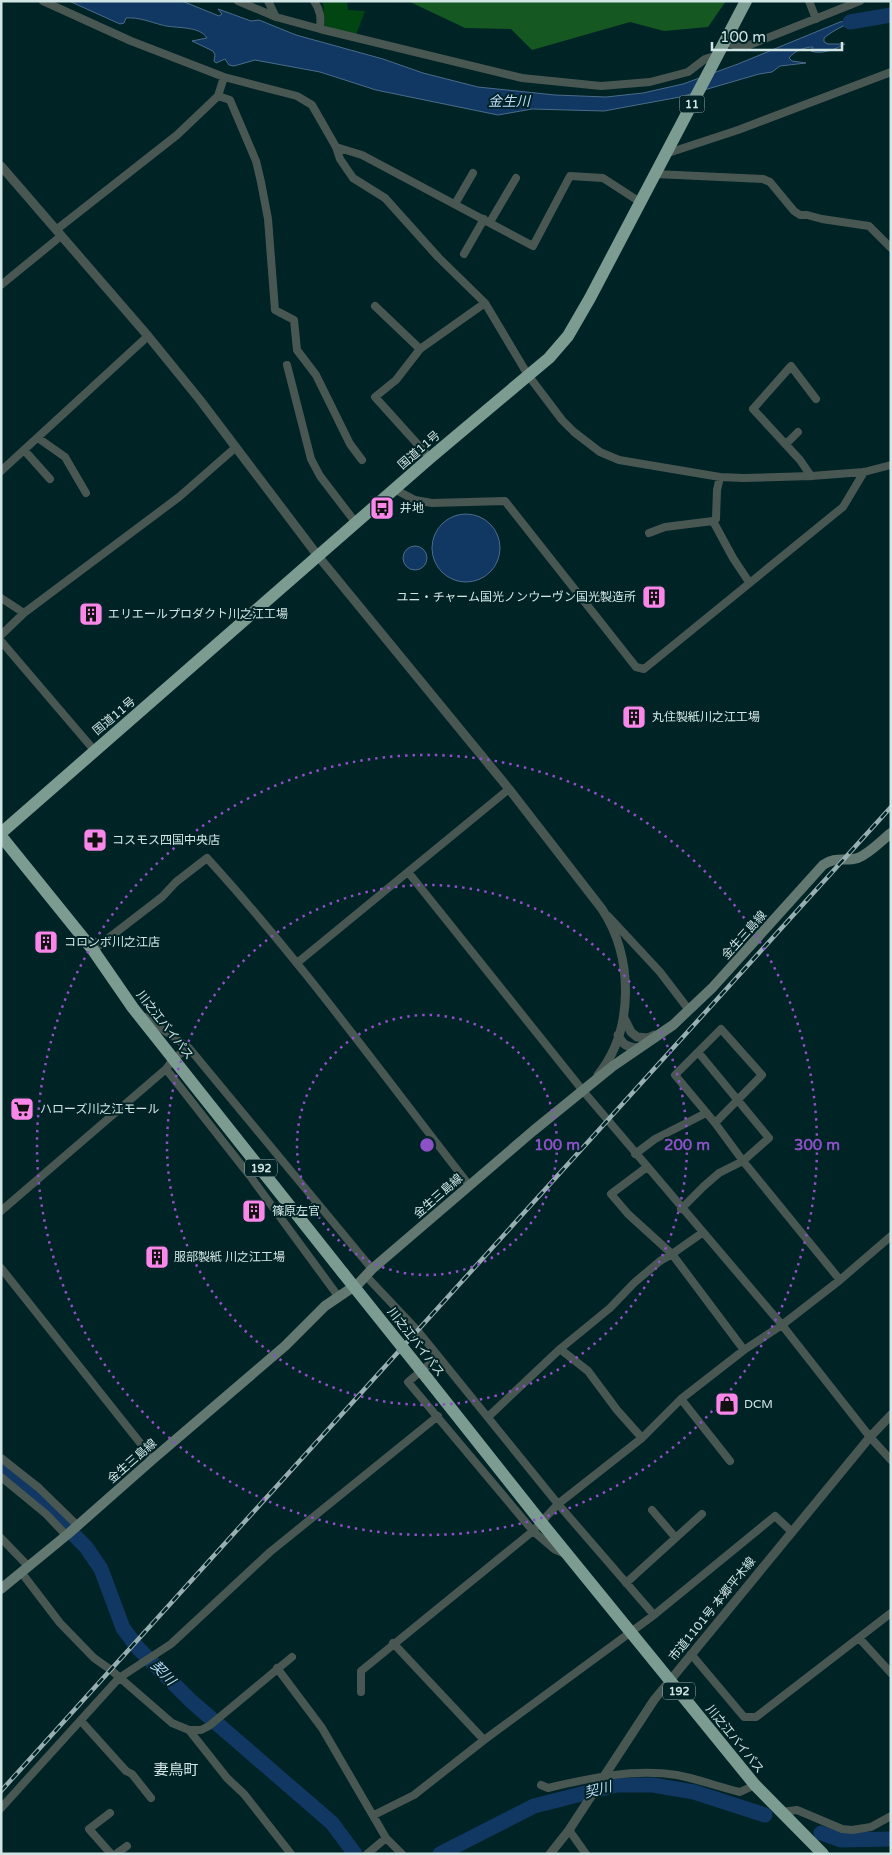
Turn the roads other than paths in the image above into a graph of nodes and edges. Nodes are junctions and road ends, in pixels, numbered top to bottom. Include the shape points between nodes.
1 (43, 1) edge
2 (238, 1) edge
3 (268, 1) edge
4 (314, 1) edge
5 (325, 1) edge
6 (746, 1) edge
7 (809, 1) edge
8 (860, 1) edge
9 (320, 13) junction
10 (276, 17) junction
11 (816, 19) junction
12 (320, 29) junction
13 (725, 42) junction
14 (718, 54) junction
15 (891, 72) edge
16 (224, 77) junction
17 (218, 96) junction
18 (336, 147) junction
19 (665, 154) junction
20 (1, 166) edge
21 (473, 173) dead end
22 (655, 174) junction
23 (516, 178) dead end
24 (640, 202) junction
25 (455, 204) junction
26 (487, 221) junction
27 (58, 233) junction
28 (891, 248) edge
29 (464, 254) dead end
30 (1, 285) edge
31 (485, 303) junction
32 (375, 306) dead end
33 (148, 336) junction
34 (420, 349) junction
35 (287, 365) dead end
36 (528, 375) junction
37 (816, 398) dead end
38 (798, 432) dead end
39 (38, 438) junction
40 (786, 444) junction
41 (235, 448) junction
42 (24, 450) junction
43 (430, 458) junction
44 (362, 460) dead end
45 (891, 465) edge
46 (1, 471) edge
47 (864, 472) junction
48 (811, 476) junction
49 (720, 477) junction
50 (50, 480) dead end
51 (394, 489) junction
52 (86, 494) dead end
53 (713, 521) junction
54 (356, 523) junction
55 (649, 533) dead end
56 (318, 556) junction
57 (749, 582) junction
58 (1, 598) edge
59 (24, 613) junction
60 (1, 635) edge
61 (1, 640) edge
62 (94, 750) junction
63 (509, 789) junction
64 (891, 833) edge
65 (1, 834) edge
66 (408, 872) junction
67 (602, 909) junction
68 (93, 950) junction
69 (297, 963) junction
70 (133, 1008) junction
71 (689, 1010) junction
72 (624, 1018) junction
73 (660, 1034) junction
74 (618, 1035) junction
75 (189, 1048) junction
76 (637, 1048) junction
77 (698, 1052) junction
78 (174, 1058) junction
79 (166, 1069) junction
80 (586, 1090) junction
81 (737, 1100) junction
82 (706, 1113) junction
83 (715, 1124) junction
84 (635, 1154) junction
85 (743, 1161) junction
86 (646, 1167) junction
87 (469, 1185) junction
88 (681, 1208) junction
89 (1, 1211) edge
90 (702, 1233) junction
91 (891, 1236) edge
92 (672, 1254) junction
93 (1, 1268) edge
94 (369, 1272) junction
95 (840, 1280) junction
96 (338, 1296) junction
97 (782, 1325) junction
98 (560, 1349) junction
99 (744, 1350) junction
100 (438, 1357) junction
101 (681, 1400) junction
102 (891, 1415) edge
103 (438, 1416) junction
104 (488, 1417) junction
105 (870, 1437) junction
106 (642, 1438) junction
107 (1, 1458) edge
108 (153, 1459) junction
109 (891, 1460) edge
110 (730, 1461) dead end
111 (2, 1479) edge
112 (558, 1504) junction
113 (652, 1510) dead end
114 (702, 1514) dead end
115 (537, 1526) junction
116 (72, 1531) junction
117 (792, 1532) junction
118 (676, 1537) junction
119 (1, 1538) edge
120 (25, 1569) junction
121 (626, 1583) junction
122 (1, 1589) edge
123 (891, 1613) edge
124 (654, 1615) junction
125 (631, 1632) junction
126 (859, 1638) junction
127 (393, 1643) junction
128 (690, 1654) junction
129 (292, 1657) dead end
130 (277, 1668) junction
131 (889, 1668) edge
132 (119, 1678) junction
133 (670, 1680) junction
134 (361, 1692) dead end
135 (81, 1721) junction
136 (189, 1730) junction
137 (484, 1740) junction
138 (606, 1775) junction
139 (541, 1785) dead end
140 (755, 1785) junction
141 (151, 1798) dead end
142 (1, 1808) edge
143 (781, 1812) junction
144 (110, 1813) dead end
145 (374, 1815) junction
146 (891, 1816) edge
147 (568, 1830) junction
148 (386, 1838) junction
149 (127, 1846) dead end
150 (111, 1854) edge
151 (116, 1854) edge
152 (291, 1854) edge
153 (367, 1854) edge
154 (402, 1854) edge
155 (550, 1854) edge
156 (586, 1854) edge
157 (823, 1854) edge

1 - 16 street
2 - 10 street
3 - 10 street
4 - 9 street
5 - 9 street
6 - 13 highway, 国道11号 / 11
7 - 11 street
8 - 11 street
9 - 12 street
10 - 12 street
11 - 13 street via 747,46
12 - 14 street via 522,78 602,86 650,82 688,72
13 - 14 highway, 国道11号 / 11
14 - 19 highway, 国道11号 / 11
15 - 19 street
16 - 17 street
16 - 18 street via 297,96 312,105
17 - 27 street via 177,135
17 - 44 street via 230,100 256,161 268,219 275,310 294,320 297,350 316,375 350,444
18 - 25 street via 362,155
18 - 31 street via 340,159 354,178 385,198
19 - 22 highway, 国道11号 / 11
20 - 27 street
21 - 25 street
22 - 24 highway, 国道11号 / 11
22 - 28 street via 763,179 770,182 794,212 868,226
23 - 26 street
24 - 26 street via 603,178 570,176 533,246
24 - 36 highway, 国道11号 / 11 via 568,336
25 - 26 street
26 - 29 street
27 - 30 street
27 - 33 street
31 - 34 street
31 - 36 street
32 - 34 street
33 - 39 street
33 - 41 street
34 - 43 street via 396,380 376,397
35 - 54 street via 311,459
36 - 43 highway, 国道11号 / 11
36 - 49 street via 562,420 600,452 619,460
37 - 40 street via 791,366 753,409
38 - 40 street
39 - 42 street
39 - 52 street via 65,457
40 - 48 street
41 - 56 street
41 - 59 street via 179,497
42 - 46 street
42 - 50 street
43 - 51 highway, 国道11号 / 11
45 - 47 street
47 - 48 street
47 - 57 street via 843,507
48 - 49 street
49 - 53 street via 716,519
51 - 54 highway, 国道11号 / 11
51 - 57 street via 415,500 432,503 504,501 636,667 644,669
53 - 55 street via 665,527
53 - 57 street
54 - 56 highway, 国道11号 / 11
56 - 62 highway, 国道11号 / 11
56 - 63 street
58 - 59 street
59 - 60 street
61 - 62 street
62 - 65 highway, 国道11号 / 11
63 - 66 street
63 - 67 street
64 - 71 main road, 金生三島線 via 859,857 829,860 823,864
65 - 68 highway, 川之江バイパス / 192
66 - 69 street
66 - 80 street
67 - 71 street via 660,972
67 - 72 street via 614,930 623,964 626,989
68 - 69 street via 207,858
68 - 70 highway, 川之江バイパス / 192
69 - 87 street
70 - 75 street
70 - 78 highway, 川之江バイパス / 192
71 - 73 main road, 金生三島線
72 - 73 street via 637,1038
72 - 74 street
73 - 76 main road, 金生三島線
74 - 76 street via 622,1043
74 - 80 street via 604,1068
75 - 78 street
75 - 94 street
76 - 80 main road, 金生三島線
77 - 81 street
77 - 81 street via 721,1029 762,1075
77 - 82 street via 675,1075
78 - 79 street
78 - 115 highway, 川之江バイパス / 192, bridge via 427,1378
79 - 89 street
79 - 96 street
80 - 84 street
80 - 87 main road, 金生三島線
81 - 83 street
81 - 85 street via 769,1138
82 - 83 street
82 - 84 street via 655,1139
83 - 85 street
84 - 86 street
85 - 88 street via 719,1173
85 - 95 street
86 - 88 street
86 - 92 street via 611,1194
87 - 94 main road, 金生三島線
88 - 90 street
90 - 92 street
90 - 97 street
91 - 95 street
92 - 98 street
92 - 99 street
93 - 108 street
94 - 96 main road, 金生三島線 via 359,1283
94 - 100 street
95 - 97 street
96 - 108 main road, 金生三島線
97 - 99 street
97 - 105 street
98 - 104 street
98 - 106 street via 588,1371
99 - 101 street
100 - 103 street via 408,1382
100 - 104 street
101 - 106 street
101 - 110 street
102 - 105 street, 市道1101号 本郷平木線
103 - 115 street
103 - 132 street via 270,1552 171,1644
104 - 112 street
105 - 109 street
105 - 117 street, 市道1101号 本郷平木線
106 - 112 street
107 - 116 street via 39,1488
108 - 116 main road, 金生三島線
111 - 116 street
112 - 115 street
112 - 121 street
113 - 118 street
114 - 118 street
115 - 125 highway, 川之江バイパス / 192 via 569,1555
115 - 127 street
116 - 120 main road, 金生三島線
117 - 124 street via 775,1516
117 - 128 street, 市道1101号 本郷平木線
118 - 121 street
119 - 120 street
120 - 122 main road, 金生三島線
120 - 132 street via 60,1623
121 - 124 street
123 - 126 street
124 - 125 street
125 - 133 highway, 川之江バイパス / 192
125 - 137 street
126 - 128 street via 756,1717 744,1717
126 - 131 street
127 - 134 street via 361,1670
127 - 137 street
128 - 133 street, 市道1101号 本郷平木線
129 - 130 street
130 - 136 street via 209,1726
130 - 145 street via 322,1728
132 - 135 street
132 - 136 street via 172,1723
133 - 138 street, 市道1101号 本郷平木線
133 - 140 highway, 川之江バイパス / 192
135 - 141 street
135 - 142 street
136 - 152 street
137 - 145 street via 414,1795
138 - 139 street via 548,1788
138 - 140 street via 677,1775 740,1792
138 - 147 street, 市道1101号 本郷平木線
140 - 143 highway, 川之江バイパス / 192
143 - 146 street via 796,1810 852,1830 871,1826
143 - 157 highway, 川之江バイパス / 192
144 - 150 street via 89,1829
145 - 148 street
147 - 155 street, 市道1101号 本郷平木線
147 - 156 street
148 - 153 street
148 - 154 street
149 - 151 street

